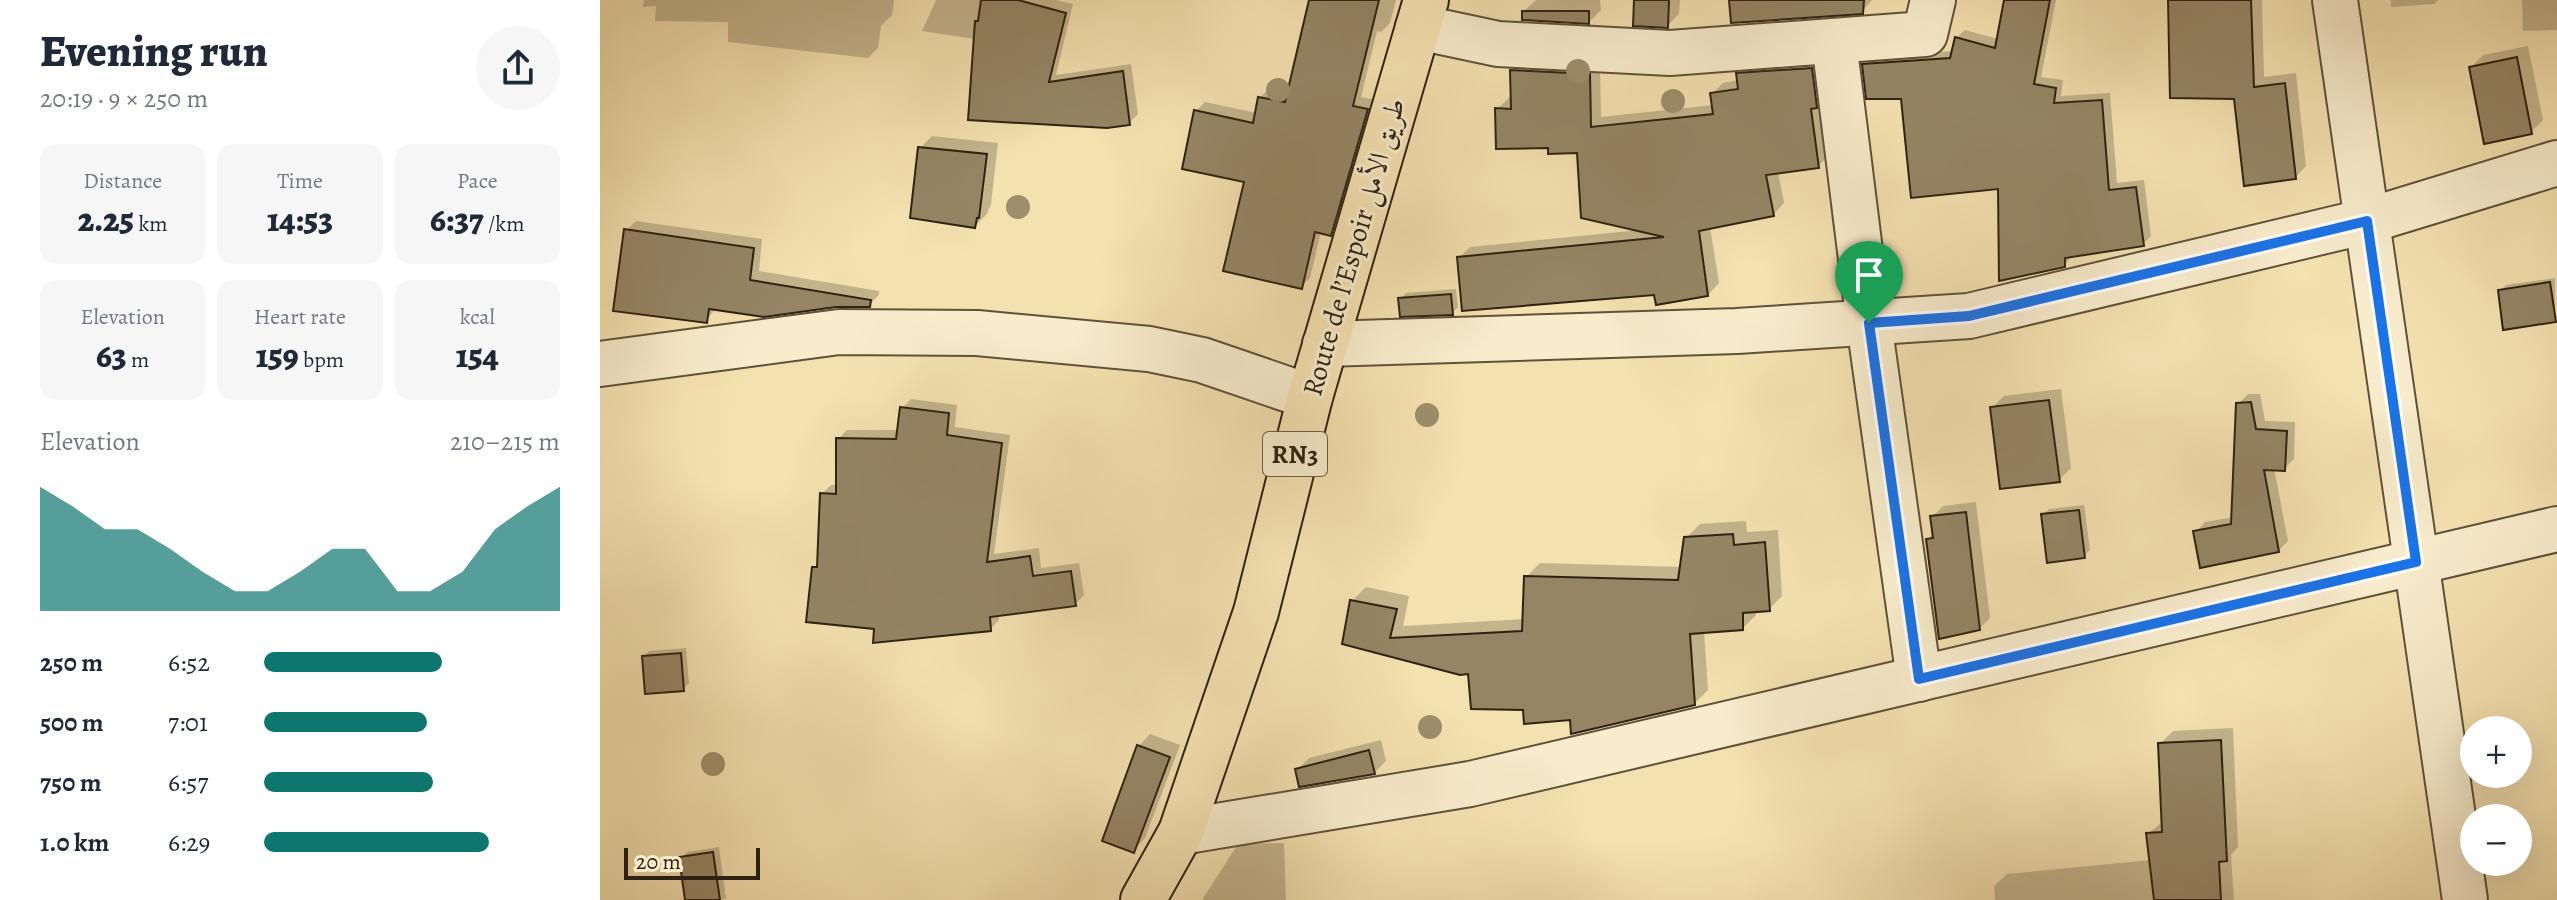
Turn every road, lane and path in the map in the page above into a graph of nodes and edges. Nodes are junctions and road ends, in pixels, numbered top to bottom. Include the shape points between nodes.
1 (1933, 0) edge
2 (2335, 0) edge
3 (1422, 14) edge
4 (1834, 42) junction
5 (2557, 163) edge
6 (2367, 221) junction
7 (1869, 323) junction
8 (1325, 344) junction
9 (600, 364) edge
10 (1310, 397) junction
11 (2557, 529) edge
12 (2416, 562) junction
13 (1919, 679) junction
14 (1181, 832) junction
15 (1143, 900) edge
16 (2465, 900) edge

1 - 4 street via 1925,34
2 - 6 street
3 - 4 street via 1498,44 1670,53
3 - 8 highway, Route de l’Espoir طريق الأمل / RN3
4 - 7 street
5 - 6 street
6 - 7 street via 1969,316
6 - 12 street
7 - 8 street
7 - 13 street
8 - 10 highway, Route de l’Espoir طريق الأمل / RN3
9 - 10 street via 839,332 977,333 1149,349 1202,360
10 - 14 highway, Route de l’Espoir طريق الأمل / RN3 via 1256,612
11 - 12 street
12 - 13 street
12 - 16 street
13 - 14 street via 1470,784
14 - 15 highway, Route de l’Espoir طريق الأمل / RN3

